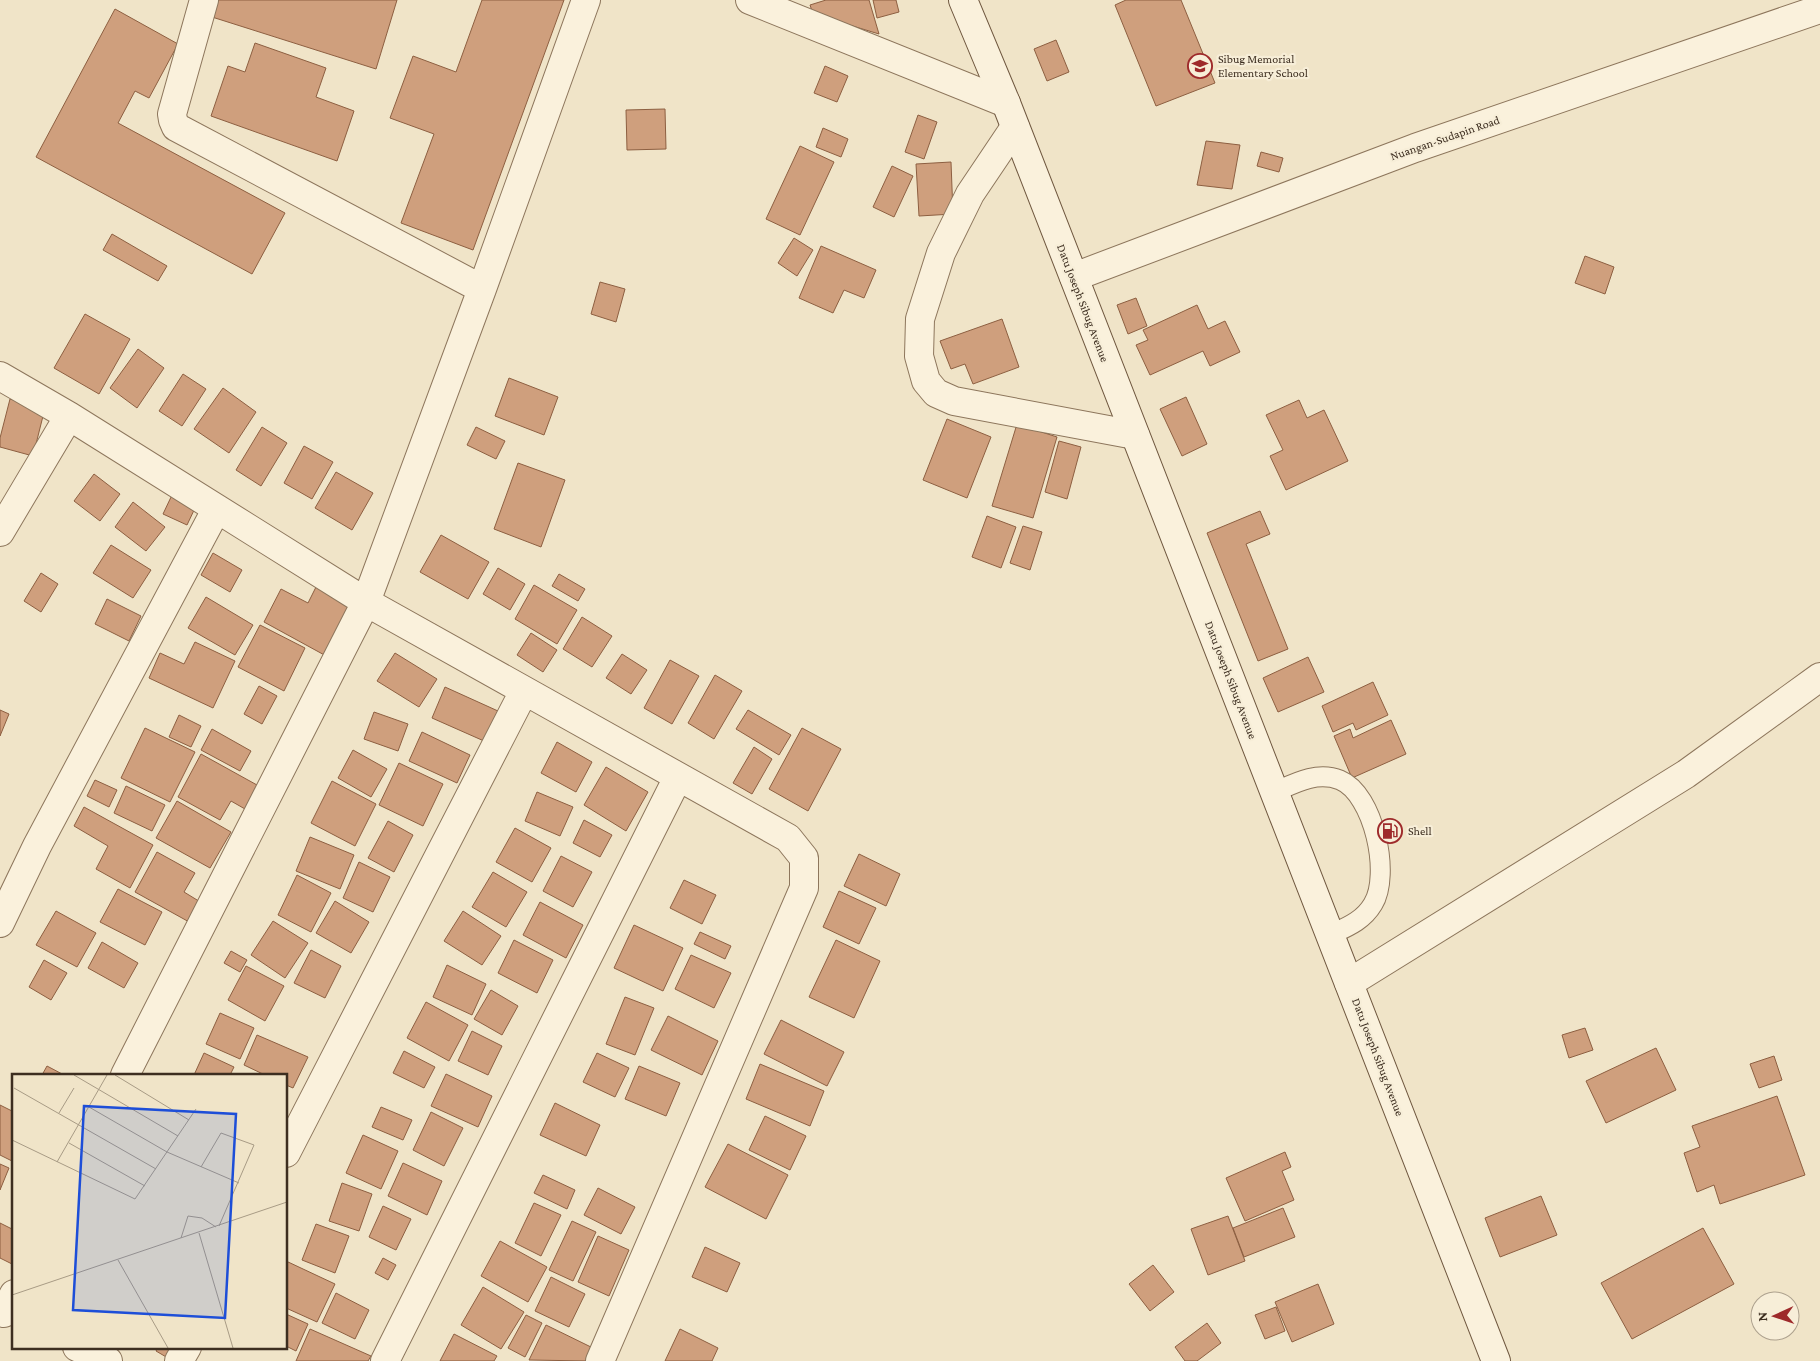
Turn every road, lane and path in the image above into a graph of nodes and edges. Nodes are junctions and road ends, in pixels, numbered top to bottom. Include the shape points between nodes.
1 (204, 0) edge
2 (586, 0) edge
3 (750, 0) edge
4 (964, 0) edge
5 (1820, 10) edge
6 (1010, 115) junction
7 (1074, 278) junction
8 (482, 289) junction
9 (0, 376) edge
10 (68, 416) junction
11 (1135, 435) junction
12 (216, 510) junction
13 (0, 532) edge
14 (366, 602) junction
15 (1820, 677) edge
16 (524, 691) junction
17 (678, 777) junction
18 (1274, 792) junction
19 (0, 923) edge
20 (1330, 935) junction
21 (1349, 983) junction
22 (126, 1074) edge
23 (288, 1149) edge
24 (79, 1348) edge
25 (186, 1348) edge
26 (108, 1361) edge
27 (180, 1361) edge
28 (385, 1361) edge
29 (600, 1361) edge
30 (1496, 1361) edge

1 - 8 street via 172,114 176,127
2 - 8 street
3 - 6 street
4 - 6 street, Datu Joseph Sibug Avenue
5 - 7 street, Nuangan-Sudapin Road via 1415,148
6 - 7 street, Datu Joseph Sibug Avenue
6 - 11 street via 941,254 920,319 920,356 926,381 936,393 954,401
7 - 11 street, Datu Joseph Sibug Avenue
8 - 14 street
9 - 10 street
10 - 12 street
10 - 13 street
11 - 18 street, Datu Joseph Sibug Avenue
12 - 14 street
12 - 19 street
14 - 16 street
14 - 22 street
15 - 21 street via 1686,774
16 - 17 street
16 - 23 street
17 - 28 street
17 - 29 street via 788,838 804,858 804,888
18 - 20 street, Datu Joseph Sibug Avenue
18 - 20 lane via 1304,779 1322,777 1341,781 1356,791 1369,815 1379,849 1381,877 1374,903 1361,920
20 - 21 street, Datu Joseph Sibug Avenue
21 - 30 street, Datu Joseph Sibug Avenue
24 - 26 street
25 - 27 street

